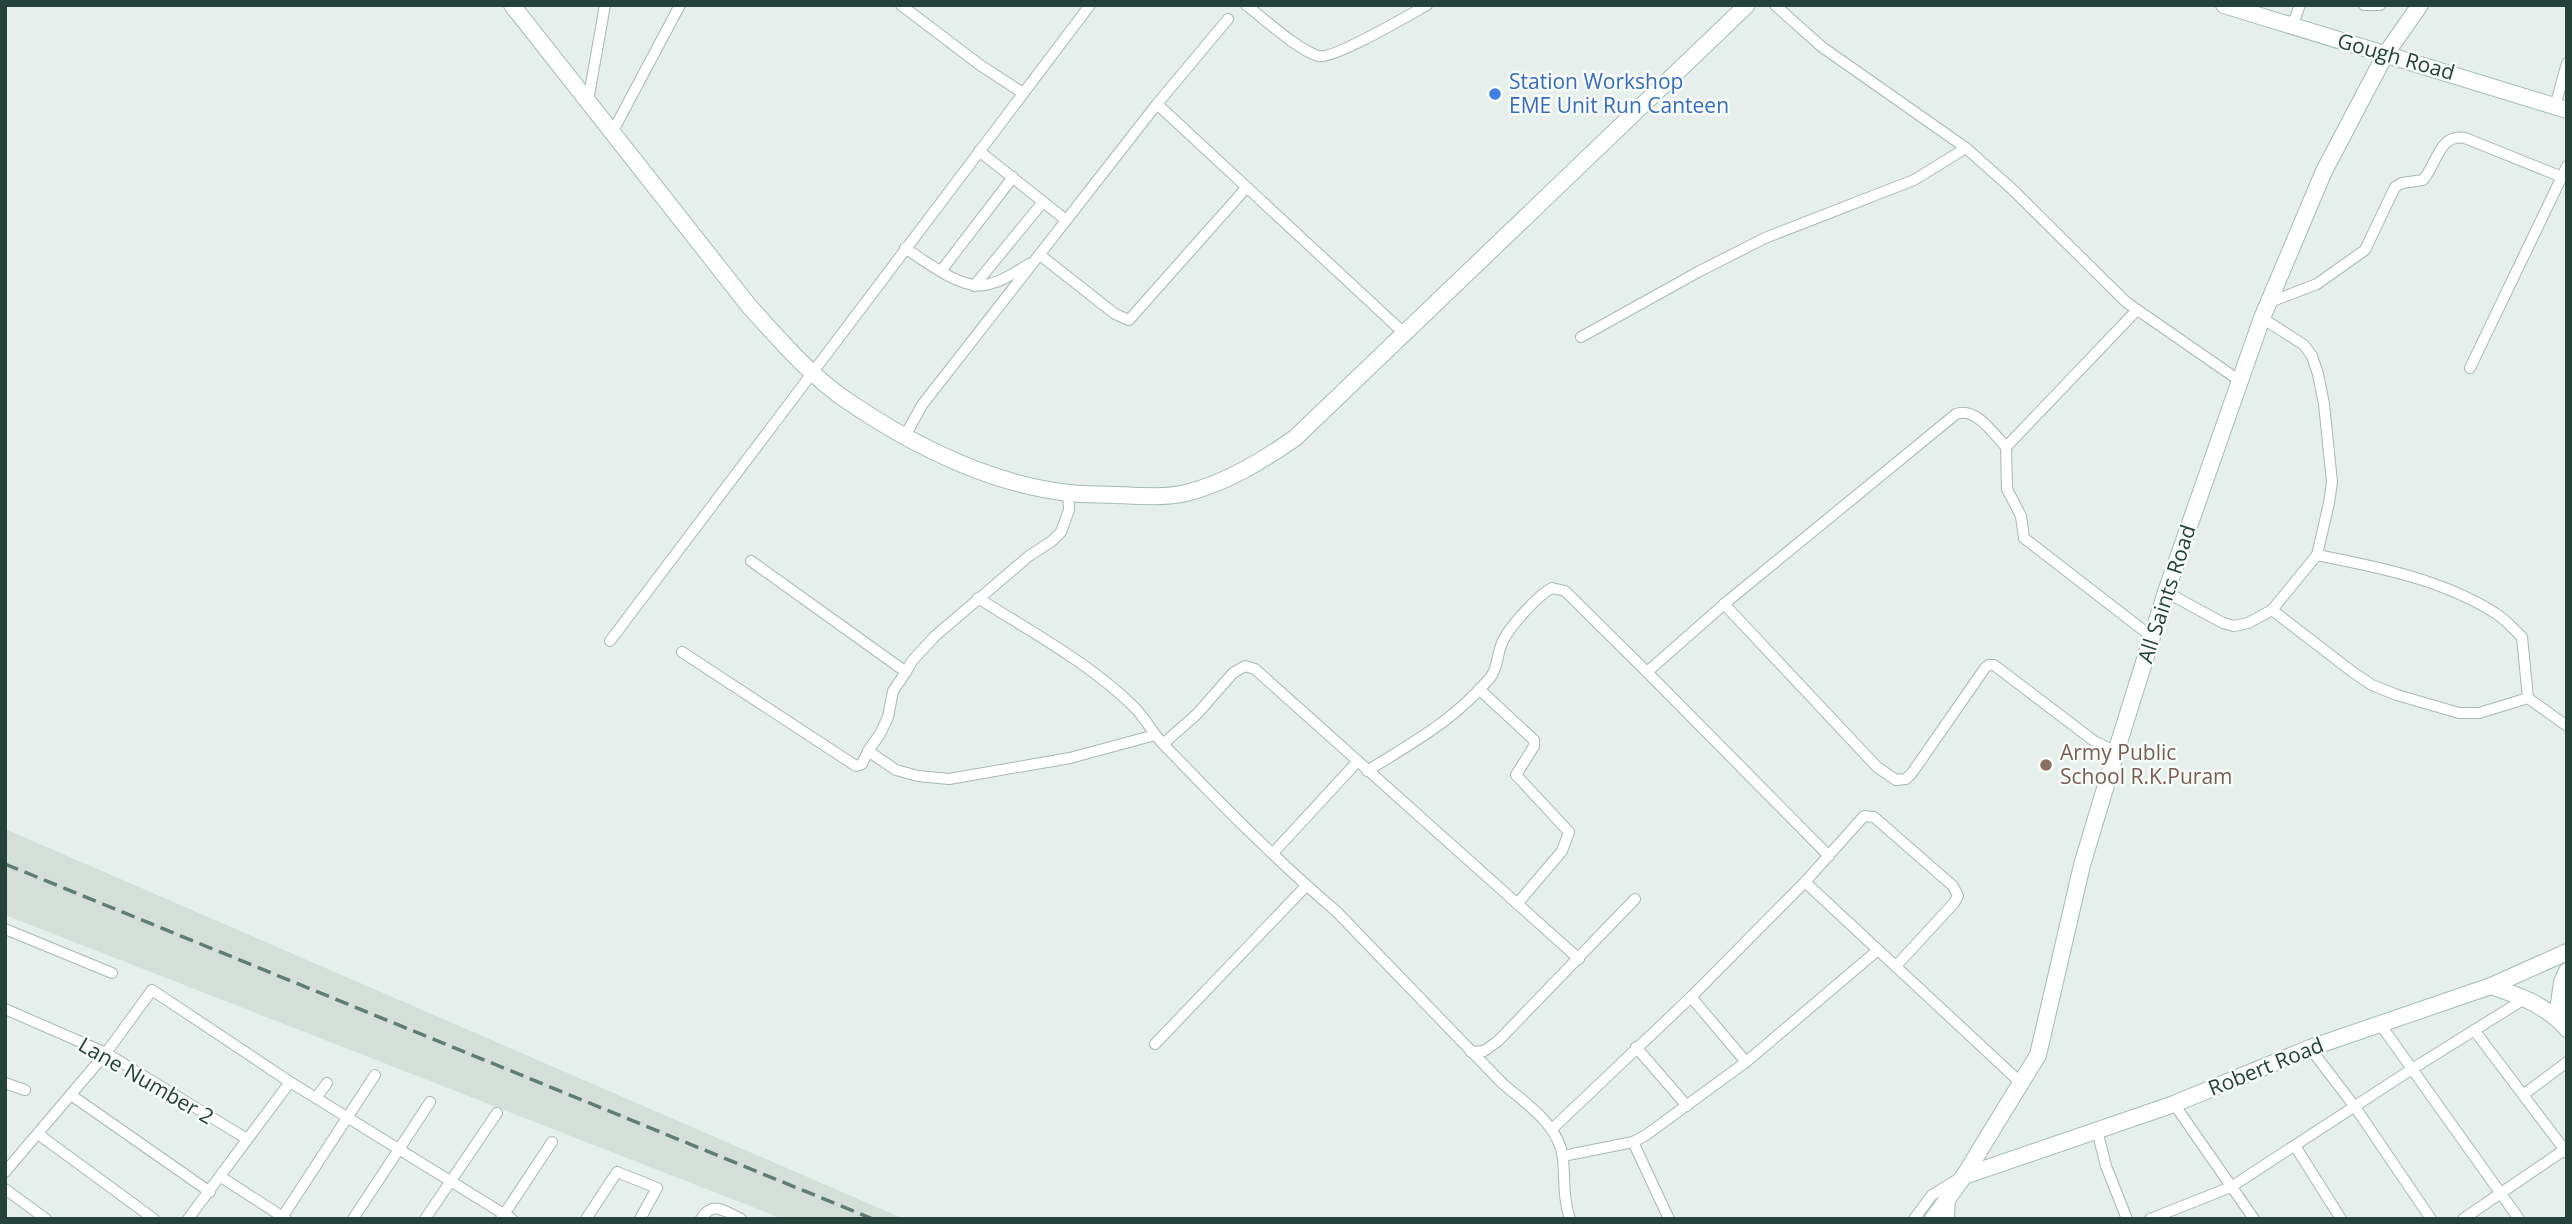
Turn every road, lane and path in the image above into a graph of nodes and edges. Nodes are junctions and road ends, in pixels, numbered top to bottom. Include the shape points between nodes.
1 (512, 5) edge
2 (605, 5) edge
3 (680, 5) edge
4 (901, 5) edge
5 (1090, 5) edge
6 (1246, 5) edge
7 (1427, 5) edge
8 (1747, 5) edge
9 (1775, 5) edge
10 (2224, 5) edge
11 (2300, 5) edge
12 (2364, 5) edge
13 (2380, 5) edge
14 (2420, 5) edge
15 (1227, 19) dead end
16 (2292, 26) junction
17 (2385, 55) junction
18 (2567, 63) edge
19 (1023, 93) junction
20 (588, 101) junction
21 (1157, 104) junction
22 (2561, 108) edge
23 (613, 131) junction
24 (1966, 148) junction
25 (979, 151) junction
26 (2567, 166) edge
27 (1013, 177) junction
28 (2562, 177) junction
29 (1247, 187) junction
30 (1043, 202) junction
31 (1066, 220) junction
32 (905, 248) junction
33 (1037, 258) junction
34 (941, 271) junction
35 (974, 286) junction
36 (2270, 302) junction
37 (2137, 310) junction
38 (2262, 318) junction
39 (1405, 334) junction
40 (1581, 337) dead end
41 (2470, 368) dead end
42 (813, 371) junction
43 (2240, 381) junction
44 (905, 436) junction
45 (2006, 447) junction
46 (1068, 493) junction
47 (2317, 555) junction
48 (751, 561) dead end
49 (2166, 592) junction
50 (978, 598) junction
51 (1724, 604) junction
52 (2272, 610) junction
53 (2152, 637) junction
54 (610, 641) dead end
55 (682, 652) dead end
56 (906, 672) junction
57 (1647, 672) junction
58 (1479, 689) junction
59 (2528, 698) junction
60 (2567, 726) edge
61 (1155, 735) junction
62 (1163, 744) junction
63 (868, 751) junction
64 (2116, 752) junction
65 (1357, 762) junction
66 (1367, 771) junction
67 (1273, 853) junction
68 (1829, 856) junction
69 (1805, 882) junction
70 (1306, 886) junction
71 (1635, 899) dead end
72 (1517, 904) junction
73 (5, 929) edge
74 (1878, 950) junction
75 (2567, 952) edge
76 (1579, 958) junction
77 (1896, 966) junction
78 (2567, 971) edge
79 (112, 973) dead end
80 (2491, 985) junction
81 (1690, 996) junction
82 (2526, 998) junction
83 (5, 1009) edge
84 (2562, 1023) edge
85 (2380, 1024) junction
86 (2474, 1030) junction
87 (1156, 1044) dead end
88 (1636, 1047) junction
89 (2310, 1048) junction
90 (1471, 1052) junction
91 (106, 1054) junction
92 (1746, 1062) junction
93 (2567, 1062) edge
94 (2412, 1069) junction
95 (375, 1074) dead end
96 (290, 1082) junction
97 (5, 1083) edge
98 (327, 1083) dead end
99 (2021, 1083) junction
100 (25, 1090) dead end
101 (71, 1095) junction
102 (2523, 1096) junction
103 (316, 1098) junction
104 (430, 1102) dead end
105 (2174, 1104) junction
106 (1687, 1106) junction
107 (2355, 1107) junction
108 (497, 1113) dead end
109 (348, 1118) junction
110 (1552, 1129) junction
111 (2096, 1130) junction
112 (38, 1134) junction
113 (247, 1139) junction
114 (552, 1142) dead end
115 (1633, 1142) junction
116 (2295, 1146) junction
117 (399, 1149) junction
118 (2566, 1150) edge
119 (1563, 1156) junction
120 (5, 1172) edge
121 (1964, 1176) junction
122 (221, 1177) junction
123 (450, 1182) junction
124 (2231, 1187) junction
125 (5, 1189) edge
126 (210, 1192) junction
127 (2500, 1194) junction
128 (285, 1217) edge
129 (506, 1217) edge
130 (1940, 1217) edge
131 (46, 1219) edge
132 (154, 1219) edge
133 (188, 1219) edge
134 (353, 1219) edge
135 (425, 1219) edge
136 (586, 1219) edge
137 (640, 1219) edge
138 (701, 1219) edge
139 (741, 1219) edge
140 (1570, 1219) edge
141 (1669, 1219) edge
142 (1914, 1219) edge
143 (2127, 1219) edge
144 (2150, 1219) edge
145 (2254, 1219) edge
146 (2341, 1219) edge
147 (2431, 1219) edge
148 (2463, 1219) edge
149 (2519, 1219) edge

1 - 20 street
2 - 20 street
3 - 23 street
4 - 19 street
5 - 19 street
6 - 7 street via 1307,51 1322,57 1340,52
8 - 39 street
9 - 24 street via 1822,47
10 - 16 street, Gough Road
11 - 16 street
12 - 13 street
14 - 17 street, All Saints Road
15 - 21 street
16 - 17 street, Gough Road
17 - 22 street, Gough Road
17 - 36 street, All Saints Road via 2324,171
18 - 22 street
19 - 25 street
20 - 23 street
21 - 29 street
21 - 31 street
23 - 42 street via 749,306
24 - 37 street
24 - 40 street via 1914,180 1765,238
25 - 27 street
25 - 32 street
26 - 28 street
27 - 30 street
27 - 34 street
28 - 36 street via 2465,138 2449,138 2423,180 2395,187 2365,250 2317,284
28 - 41 street
29 - 33 street via 1129,320
29 - 39 street
30 - 31 street
30 - 35 street
31 - 33 street
32 - 34 street
32 - 42 street
33 - 35 street via 1004,278
33 - 44 street via 922,405
34 - 35 street
36 - 38 street, All Saints Road
37 - 43 street
37 - 45 street
38 - 43 street, All Saints Road
38 - 47 street via 2304,345 2318,374 2332,482
39 - 46 street via 1295,438 1258,464 1185,493
42 - 44 street via 847,401
42 - 54 street
43 - 49 street, All Saints Road
44 - 46 street via 969,468
45 - 51 street via 1971,414 1955,414
45 - 53 street via 2007,489 2021,516 2024,538
46 - 50 street via 1069,510 1061,532
47 - 52 street
47 - 59 street via 2382,568 2446,589 2500,616 2522,637
48 - 56 street
49 - 52 street via 2206,616 2234,626
49 - 53 street, All Saints Road
50 - 56 street via 935,636
50 - 61 street via 1108,685 1134,707
51 - 57 street
51 - 64 street via 1877,767 1896,780 1912,773 1989,665
52 - 59 street via 2354,673 2398,695 2459,713 2479,713
53 - 64 street, All Saints Road
55 - 63 street via 849,764 862,764
56 - 63 street
57 - 58 street via 1565,591 1552,588 1539,595 1502,641 1493,674
57 - 68 street
58 - 66 street via 1430,733
58 - 72 street via 1534,740 1516,775 1569,832 1562,851
59 - 60 street
61 - 62 street
61 - 63 street via 1070,758 949,779 896,770
62 - 65 street via 1245,666 1255,669
62 - 67 street
64 - 99 street, All Saints Road via 2082,864 2038,1055
65 - 66 street
65 - 67 street
66 - 72 street
67 - 70 street
68 - 69 street
68 - 77 street via 1864,816 1874,817 1956,891 1955,903
69 - 74 street
69 - 81 street
70 - 87 street
70 - 90 street via 1336,911
71 - 76 street
72 - 76 street
73 - 79 street
74 - 77 street
74 - 92 street
75 - 80 street, Robert Road
76 - 90 street via 1490,1048
77 - 99 street
78 - 84 street via 2562,982
80 - 82 street
80 - 85 street, Robert Road
81 - 88 street
81 - 92 street
82 - 84 street
82 - 86 street
83 - 91 street, Lane Number 2
85 - 89 street, Robert Road
85 - 94 street
86 - 94 street
86 - 102 street
88 - 106 street
88 - 110 street
89 - 105 street, Robert Road
89 - 107 street
90 - 110 street
91 - 96 street via 152,990
91 - 101 street
91 - 113 street, Lane Number 2
92 - 106 street
93 - 102 street
94 - 107 street
94 - 127 street
95 - 109 street
96 - 103 street
96 - 113 street
97 - 100 street
98 - 103 street
99 - 121 street, All Saints Road
101 - 112 street
101 - 126 street
102 - 118 street
103 - 109 street
104 - 117 street
105 - 111 street, Robert Road
105 - 124 street
106 - 115 street
107 - 116 street
107 - 147 street
108 - 123 street
109 - 117 street
109 - 128 street
110 - 119 street
111 - 121 street, Robert Road
111 - 143 street
112 - 120 street
112 - 132 street
113 - 122 street
114 - 129 street
115 - 119 street
115 - 141 street
116 - 124 street
116 - 146 street
117 - 123 street
117 - 134 street
118 - 127 street
119 - 140 street
121 - 130 street, All Saints Road
121 - 142 street via 1932,1195
122 - 126 street
122 - 128 street
123 - 129 street
123 - 135 street
124 - 144 street
124 - 145 street
125 - 131 street
126 - 133 street
127 - 148 street
127 - 149 street
136 - 137 street via 617,1172 657,1188
138 - 139 street via 713,1207

